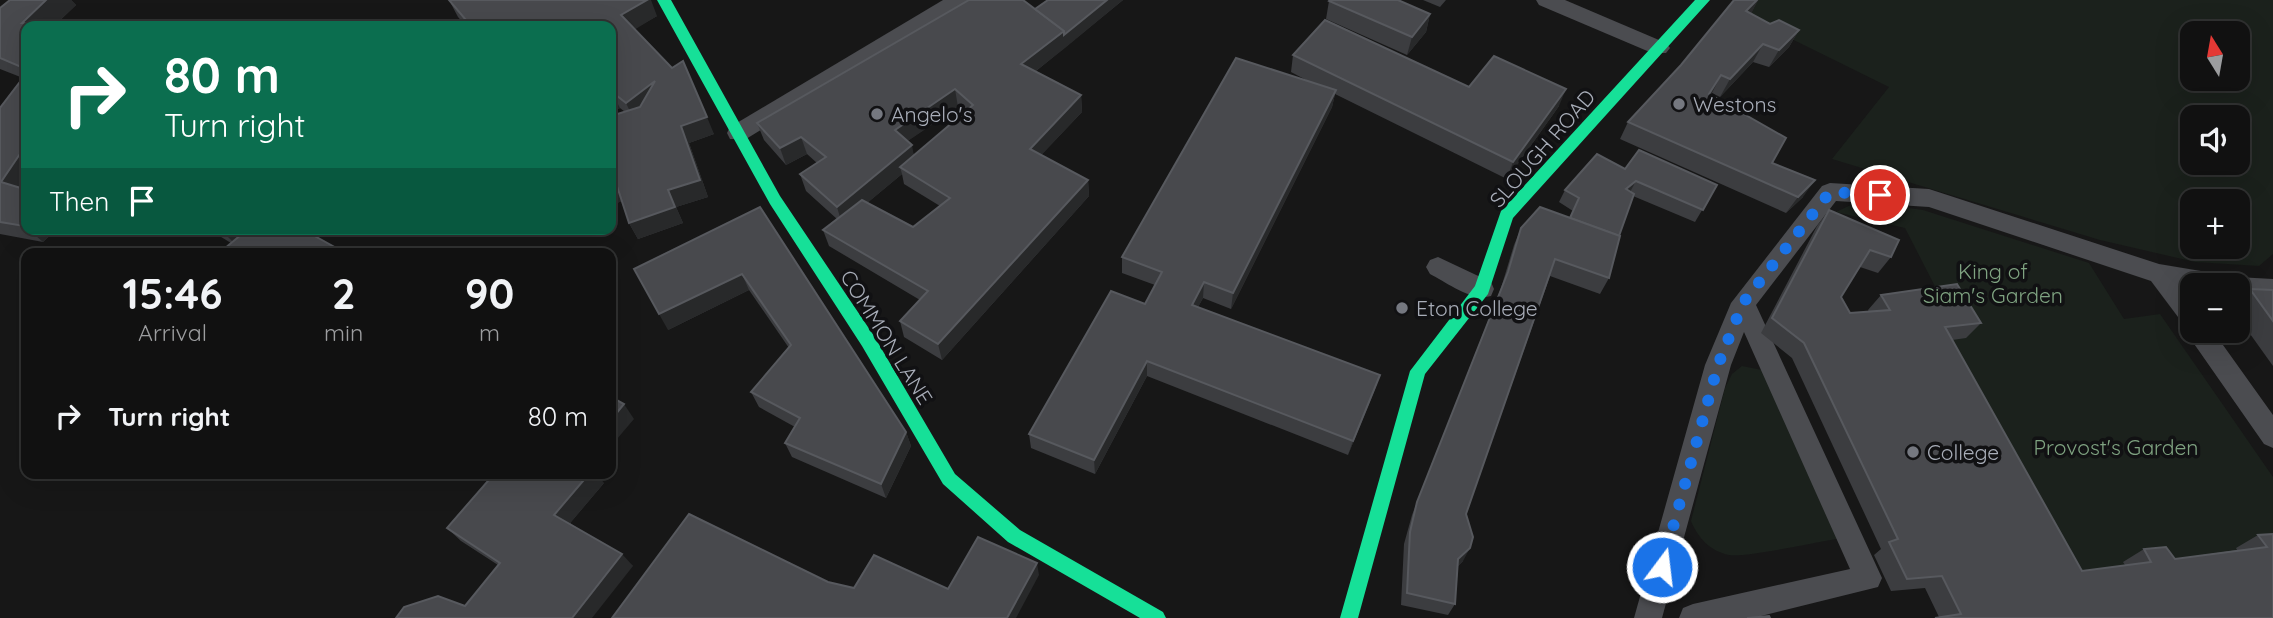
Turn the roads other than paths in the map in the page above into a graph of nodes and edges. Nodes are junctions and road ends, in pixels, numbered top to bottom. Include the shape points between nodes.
1 (664, 0) edge
2 (959, 0) edge
3 (1546, 0) edge
4 (1703, 0) edge
5 (1659, 48) junction
6 (738, 133) junction
7 (1438, 267) dead end
8 (2160, 274) junction
9 (2180, 277) edge
10 (2250, 288) edge
11 (1482, 289) junction
12 (2273, 289) edge
13 (2180, 302) edge
14 (1743, 303) junction
15 (2207, 343) edge
16 (2273, 436) edge
17 (1157, 618) edge
18 (1349, 618) edge
19 (1648, 618) edge
20 (1693, 618) edge

1 - 6 street, COMMON LANE
2 - 6 lane
3 - 5 lane
4 - 5 street, SLOUGH ROAD
5 - 11 street, SLOUGH ROAD via 1506,215
6 - 17 street, COMMON LANE via 949,479 1014,536
7 - 11 lane
8 - 9 lane
8 - 13 lane
8 - 14 lane via 1929,198 1830,192
10 - 12 lane
11 - 18 street, SLOUGH ROAD via 1418,371
14 - 19 lane via 1718,365
14 - 20 lane via 1867,578
15 - 16 lane

